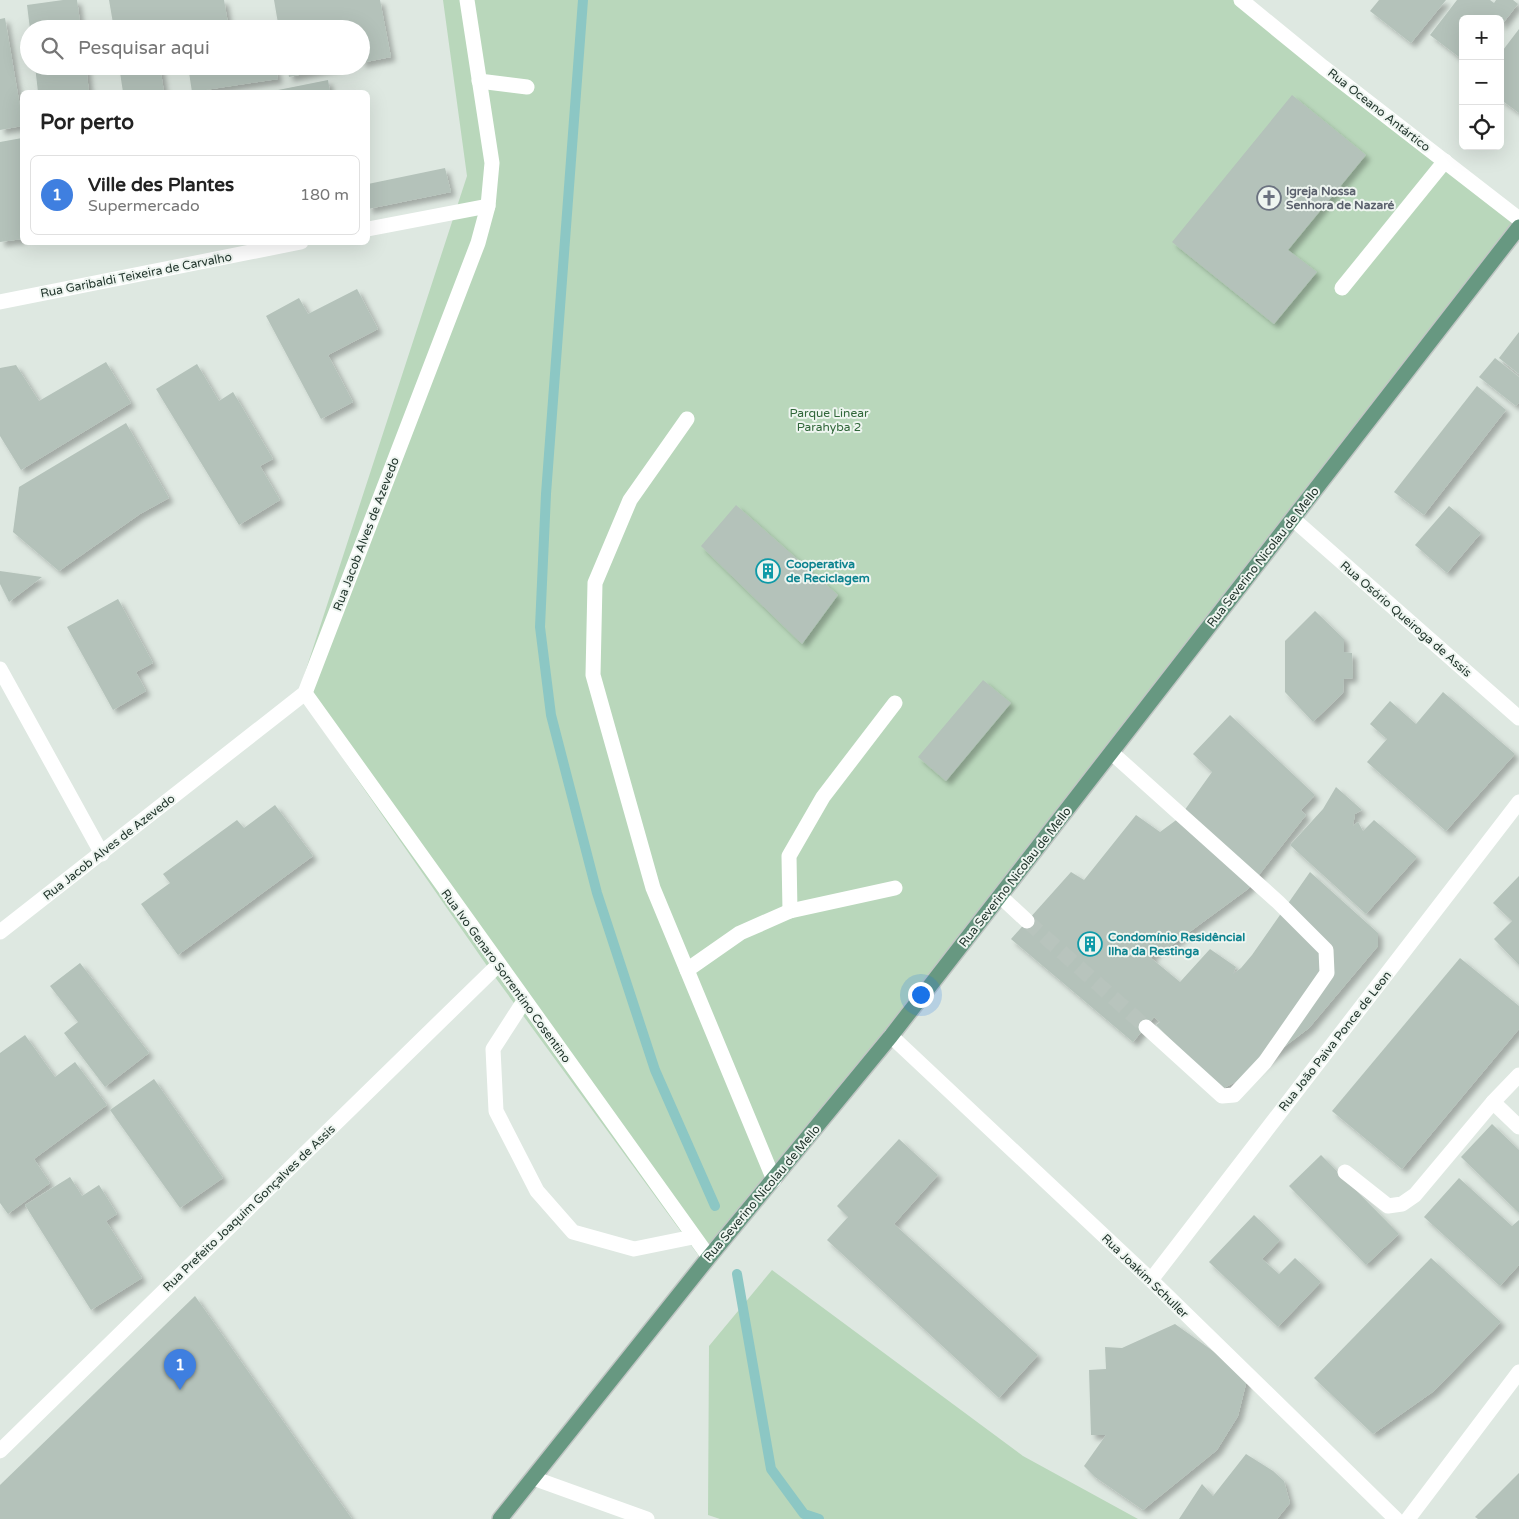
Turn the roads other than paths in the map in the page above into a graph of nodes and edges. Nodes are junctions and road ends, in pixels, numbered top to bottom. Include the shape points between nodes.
1 (467, 0) edge
2 (1241, 0) edge
3 (479, 81) junction
4 (527, 87) dead end
5 (1445, 161) junction
6 (488, 206) junction
7 (1519, 219) edge
8 (1519, 228) edge
9 (370, 229) edge
10 (286, 245) edge
11 (1342, 288) dead end
12 (0, 302) edge
13 (687, 419) dead end
14 (1293, 519) junction
15 (0, 669) edge
16 (305, 693) junction
17 (895, 702) dead end
18 (1519, 718) edge
19 (1112, 753) junction
20 (1519, 802) edge
21 (102, 854) junction
22 (895, 888) dead end
23 (1000, 896) junction
24 (790, 911) junction
25 (1027, 921) tunnel mouth
26 (0, 932) edge
27 (498, 965) junction
28 (687, 970) junction
29 (524, 1001) junction
30 (1146, 1027) tunnel mouth
31 (891, 1036) junction
32 (1519, 1075) edge
33 (1493, 1102) junction
34 (1519, 1127) edge
35 (1345, 1172) dead end
36 (774, 1180) junction
37 (693, 1237) junction
38 (708, 1257) junction
39 (1151, 1280) junction
40 (1519, 1372) edge
41 (0, 1451) edge
42 (533, 1478) junction
43 (500, 1519) edge
44 (647, 1519) edge
45 (1396, 1519) edge
46 (1408, 1519) edge

1 - 3 street, Rua Jacob Alves de Azevedo
2 - 5 street, Rua Oceano Antártico
3 - 4 street
3 - 6 street, Rua Jacob Alves de Azevedo via 492,164
5 - 7 street, Rua Oceano Antártico
5 - 11 street
6 - 9 street
6 - 16 street, Rua Jacob Alves de Azevedo via 478,243
8 - 14 main road, Rua Severino Nicolau de Mello
10 - 12 street, Rua Garibaldi Teixeira de Carvalho
13 - 28 street via 630,500 595,582 593,674 653,888
14 - 18 street, Rua Osório Queiroga de Assis
14 - 19 main road, Rua Severino Nicolau de Mello
15 - 21 street
16 - 21 street, Rua Jacob Alves de Azevedo
16 - 27 street, Rua Ivo Genaro Sorrentino Cosentino
17 - 24 street via 823,797 789,856
19 - 23 main road, Rua Severino Nicolau de Mello
19 - 30 street via 1278,902 1326,950 1327,974 1265,1062 1234,1095 1222,1096
20 - 39 street, Rua João Paiva Ponce de Leon
21 - 26 street, Rua Jacob Alves de Azevedo
22 - 24 street
23 - 25 street
23 - 31 main road, Rua Severino Nicolau de Mello
24 - 28 street via 740,933
27 - 29 street, Rua Ivo Genaro Sorrentino Cosentino
27 - 41 street, Rua Prefeito Joaquim Gonçalves de Assis
28 - 36 street
29 - 37 street, Rua Ivo Genaro Sorrentino Cosentino
29 - 37 street via 493,1049 496,1111 537,1191 573,1232 634,1249
31 - 36 main road, Rua Severino Nicolau de Mello
31 - 39 street, Rua Joakim Schuller
32 - 33 street
33 - 34 street
33 - 35 street via 1414,1195 1402,1204 1388,1206
36 - 38 main road, Rua Severino Nicolau de Mello
37 - 38 street, Rua Ivo Genaro Sorrentino Cosentino
38 - 42 main road, Rua Severino Nicolau de Mello
39 - 45 street, Rua Joakim Schuller
40 - 46 street
42 - 43 main road, Rua Severino Nicolau de Mello
42 - 44 street

